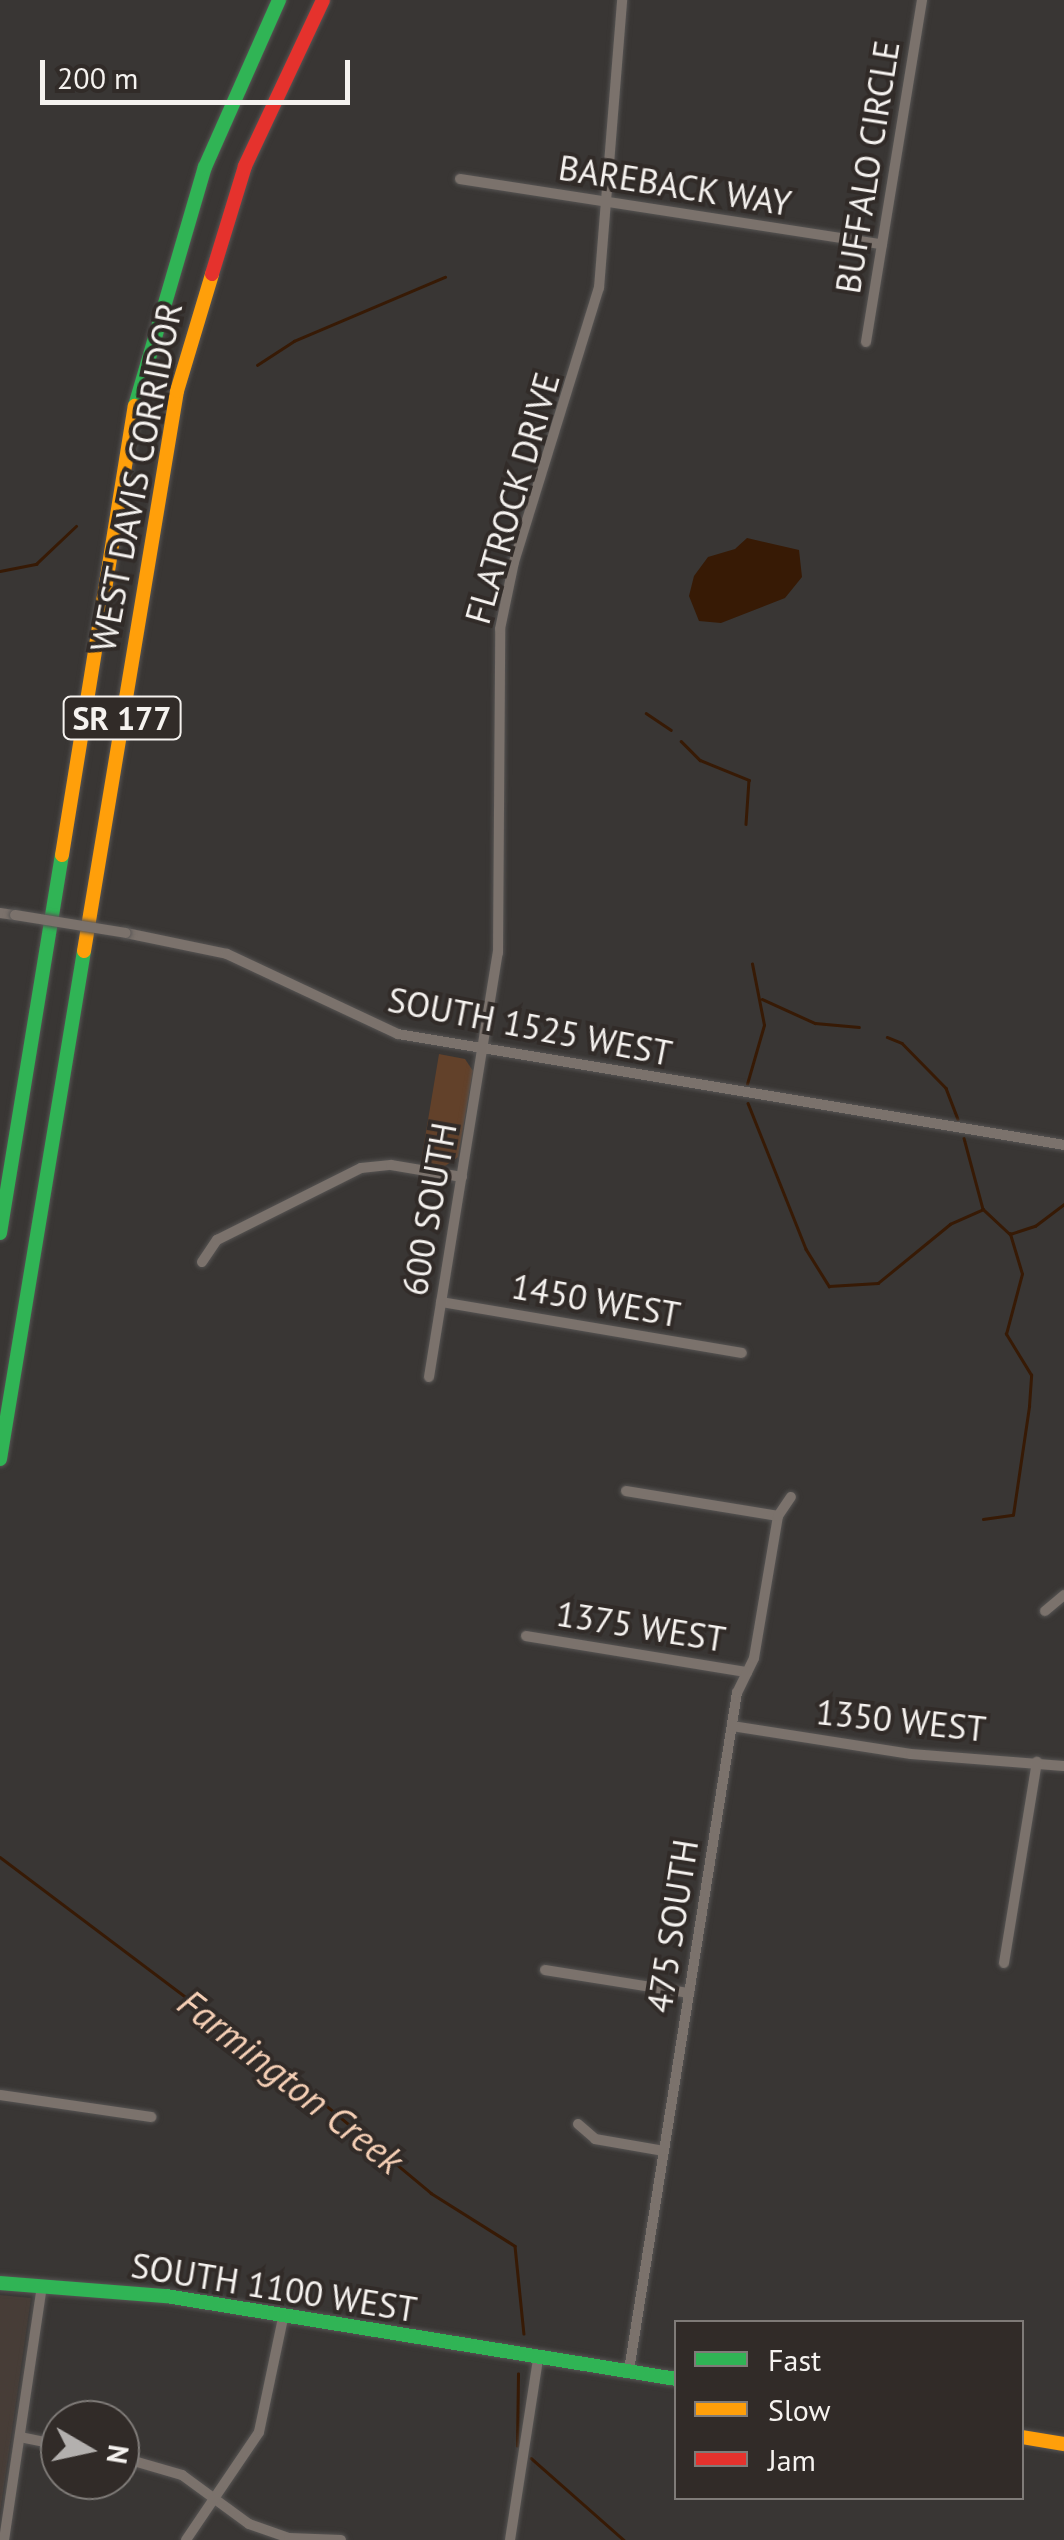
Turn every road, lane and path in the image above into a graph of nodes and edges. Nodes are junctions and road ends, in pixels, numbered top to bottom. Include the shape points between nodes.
1 (280, 0) edge
2 (323, 0) edge
3 (622, 0) edge
4 (922, 0) edge
5 (460, 179) dead end
6 (608, 202) junction
7 (882, 244) junction
8 (866, 342) dead end
9 (0, 913) edge
10 (484, 1050) junction
11 (1064, 1145) edge
12 (462, 1177) junction
13 (0, 1233) edge
14 (202, 1262) dead end
15 (441, 1302) junction
16 (742, 1353) dead end
17 (429, 1377) dead end
18 (0, 1458) edge
19 (626, 1490) dead end
20 (791, 1498) dead end
21 (778, 1516) junction
22 (1064, 1594) edge
23 (1045, 1612) dead end
24 (526, 1636) dead end
25 (746, 1672) junction
26 (732, 1726) junction
27 (1037, 1762) junction
28 (1064, 1766) edge
29 (1004, 1963) dead end
30 (545, 1970) dead end
31 (690, 1993) junction
32 (0, 2095) edge
33 (152, 2117) dead end
34 (578, 2124) dead end
35 (664, 2151) junction
36 (0, 2283) edge
37 (42, 2286) junction
38 (283, 2318) junction
39 (538, 2359) junction
40 (629, 2370) junction
41 (674, 2379) edge
42 (20, 2437) junction
43 (1024, 2437) edge
44 (40, 2441) edge
45 (1064, 2444) edge
46 (140, 2463) edge
47 (214, 2499) junction
48 (4, 2540) edge
49 (186, 2540) edge
50 (341, 2540) edge
51 (510, 2540) edge

1 - 13 main road, WEST DAVIS CORRIDOR / SR 177 via 205,166 140,376
2 - 18 main road, WEST DAVIS CORRIDOR / SR 177 via 228,212 177,391
3 - 6 street, FLATROCK DRIVE
4 - 7 street, BUFFALO CIRCLE
5 - 6 street, BAREBACK WAY
6 - 7 street, BAREBACK WAY
6 - 10 street, FLATROCK DRIVE via 594,312 514,562 500,629 500,935
7 - 8 street, BUFFALO CIRCLE
9 - 10 street, SOUTH 1525 WEST, bridge via 228,954 382,1029
10 - 11 street, SOUTH 1525 WEST
10 - 12 street, 600 SOUTH
12 - 14 street via 384,1164 361,1168 217,1240
12 - 15 street, 600 SOUTH
15 - 16 street, 1450 WEST
15 - 17 street, 600 SOUTH
19 - 21 street
20 - 21 street, 475 SOUTH
21 - 25 street, 475 SOUTH
22 - 23 street
24 - 25 street, 1375 WEST
25 - 26 street, 475 SOUTH
26 - 27 street, 1350 WEST via 911,1754
26 - 31 street, 475 SOUTH
27 - 28 street, 1350 WEST
27 - 29 street
30 - 31 street
31 - 35 street, 475 SOUTH
32 - 33 street
34 - 35 street via 594,2139
35 - 40 street, 475 SOUTH
36 - 37 main road, SOUTH 1100 WEST
37 - 38 main road, SOUTH 1100 WEST via 166,2296
37 - 42 street
38 - 39 main road, SOUTH 1100 WEST
38 - 47 street via 263,2421
39 - 40 main road, SOUTH 1100 WEST
39 - 51 street
40 - 41 main road, SOUTH 1100 WEST
42 - 44 street
42 - 48 street
43 - 45 main road
46 - 47 street via 182,2475
47 - 49 street
47 - 50 street via 249,2524 289,2538

